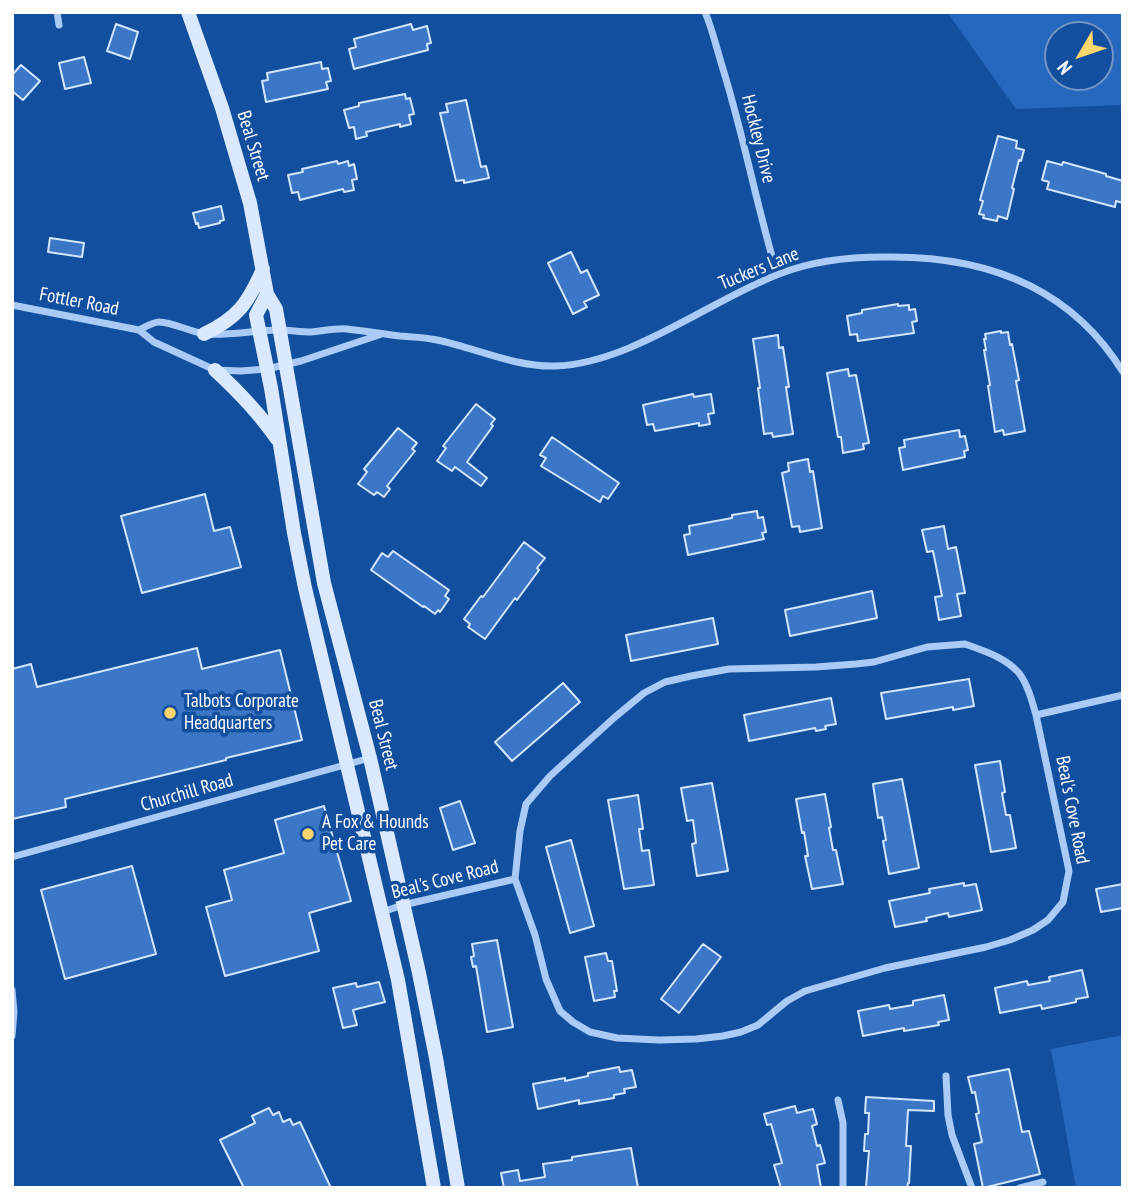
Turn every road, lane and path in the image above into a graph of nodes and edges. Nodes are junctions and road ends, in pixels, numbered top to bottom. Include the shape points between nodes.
1 (57, 12) edge
2 (188, 12) edge
3 (705, 12) edge
4 (59, 24) dead end
5 (263, 268) junction
6 (777, 275) junction
7 (267, 294) junction
8 (12, 305) edge
9 (139, 330) junction
10 (280, 330) junction
11 (259, 331) junction
12 (204, 334) junction
13 (383, 334) junction
14 (287, 365) junction
15 (267, 369) junction
16 (215, 370) junction
17 (1123, 372) edge
18 (279, 442) junction
19 (1123, 695) edge
20 (1036, 715) junction
21 (370, 758) junction
22 (347, 765) junction
23 (12, 857) edge
24 (515, 879) junction
25 (403, 905) junction
26 (382, 912) junction
27 (12, 990) edge
28 (12, 1037) edge
29 (946, 1076) dead end
30 (838, 1100) dead end
31 (1043, 1182) dead end
32 (434, 1188) edge
33 (458, 1188) edge
34 (843, 1188) edge
35 (972, 1188) edge
36 (1020, 1188) edge

1 - 4 street
2 - 5 street, Beal Street via 247,192
3 - 6 street, Hockley Drive via 736,110
5 - 7 street, Beal Street
5 - 12 street via 238,312
6 - 13 street, Tuckers Lane via 646,340 582,363 533,365 437,340
6 - 17 street, Tuckers Lane via 813,264 866,257 967,263 1031,285 1053,298 1094,333
7 - 10 street, Beal Street
7 - 11 street, Beal Street via 257,315
8 - 9 street, Fottler Road
9 - 12 street, Fottler Road via 158,322
9 - 16 street, Fottler Road via 154,342
10 - 11 street, Fottler Road
10 - 13 street, Tuckers Lane
10 - 14 street, Beal Street
11 - 12 street, Fottler Road
11 - 15 street, Beal Street
13 - 14 street, Tuckers Lane
14 - 15 street, Fottler Road
14 - 21 street, Beal Street via 324,583
15 - 16 street, Fottler Road
15 - 18 street, Beal Street
16 - 18 street
18 - 22 street, Beal Street via 305,588
19 - 20 street
20 - 24 street, Beal's Cove Road via 1018,673 995,655 965,644 928,647 874,662 729,669 665,682 615,717 526,804
20 - 24 street, Beal's Cove Road via 1069,871 1063,902 1048,919 1010,940 805,991 741,1032 696,1039 617,1038 590,1032 573,1022 560,1011 546,979
21 - 22 street, Churchill Road
21 - 25 street, Beal Street
22 - 23 street, Churchill Road
22 - 26 street, Beal Street
24 - 25 street, Beal's Cove Road
25 - 26 street, Beal's Cove Road
25 - 33 street, Beal Street
26 - 32 street, Beal Street
27 - 28 street
29 - 35 street via 952,1135
30 - 34 street via 843,1123
31 - 36 street

